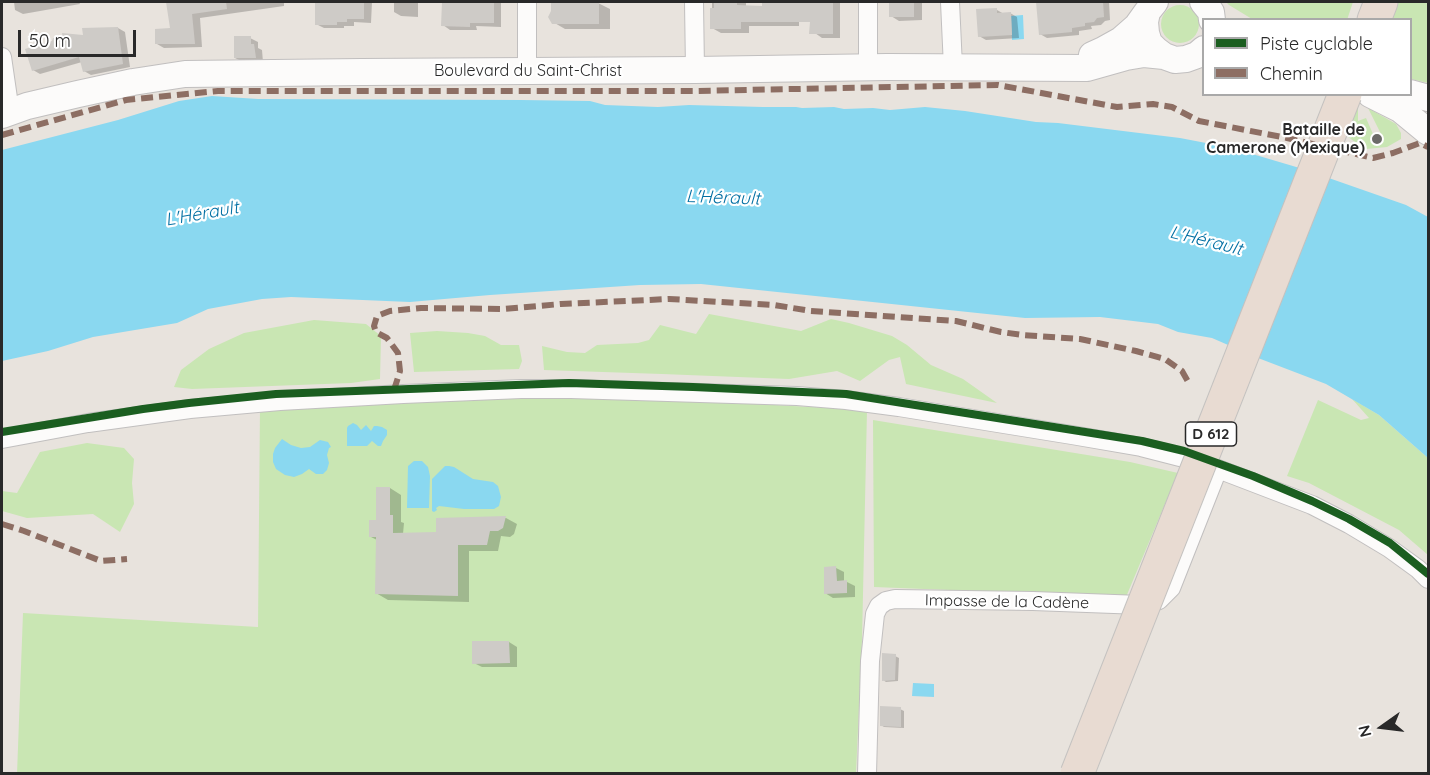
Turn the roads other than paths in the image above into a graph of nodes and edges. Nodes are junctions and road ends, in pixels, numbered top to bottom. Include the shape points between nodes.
1 (527, 2) edge
2 (693, 2) edge
3 (868, 2) edge
4 (950, 2) edge
5 (1381, 2) edge
6 (1150, 6) edge
7 (1375, 18) edge
8 (1201, 52) edge
9 (1164, 56) junction
10 (2, 57) edge
11 (953, 67) junction
12 (867, 68) junction
13 (1059, 68) junction
14 (695, 70) junction
15 (527, 72) junction
16 (1412, 94) edge
17 (1344, 96) edge
18 (1374, 96) edge
19 (1428, 98) edge
20 (6, 113) edge
21 (1428, 132) edge
22 (2, 439) edge
23 (1218, 469) junction
24 (1428, 579) edge
25 (867, 774) edge
26 (1077, 774) edge

1 - 15 street
2 - 14 street
3 - 12 street
4 - 11 street
5 - 7 highway
6 - 9 street via 1146,33 1156,51
6 - 13 street, Boulevard du Saint-Christ via 1137,26 1121,40
8 - 9 street, Boulevard du Saint-Christ via 1186,59
9 - 13 street, Boulevard du Saint-Christ via 1144,54 1086,68
10 - 20 street
11 - 12 street, Boulevard du Saint-Christ
11 - 13 street, Boulevard du Saint-Christ
12 - 14 street, Boulevard du Saint-Christ
14 - 15 street, Boulevard du Saint-Christ
15 - 20 street, Boulevard du Saint-Christ via 185,74 122,84
16 - 19 street
17 - 26 highway, D 612, bridge
18 - 21 street via 1400,109
22 - 23 street via 190,409 280,401 522,389 682,391 798,396 898,407 1141,447
23 - 24 street via 1312,505 1349,524 1389,548
23 - 25 street, Impasse de la Cadène via 1171,588 1159,600 1141,605 895,599 879,606 870,661

